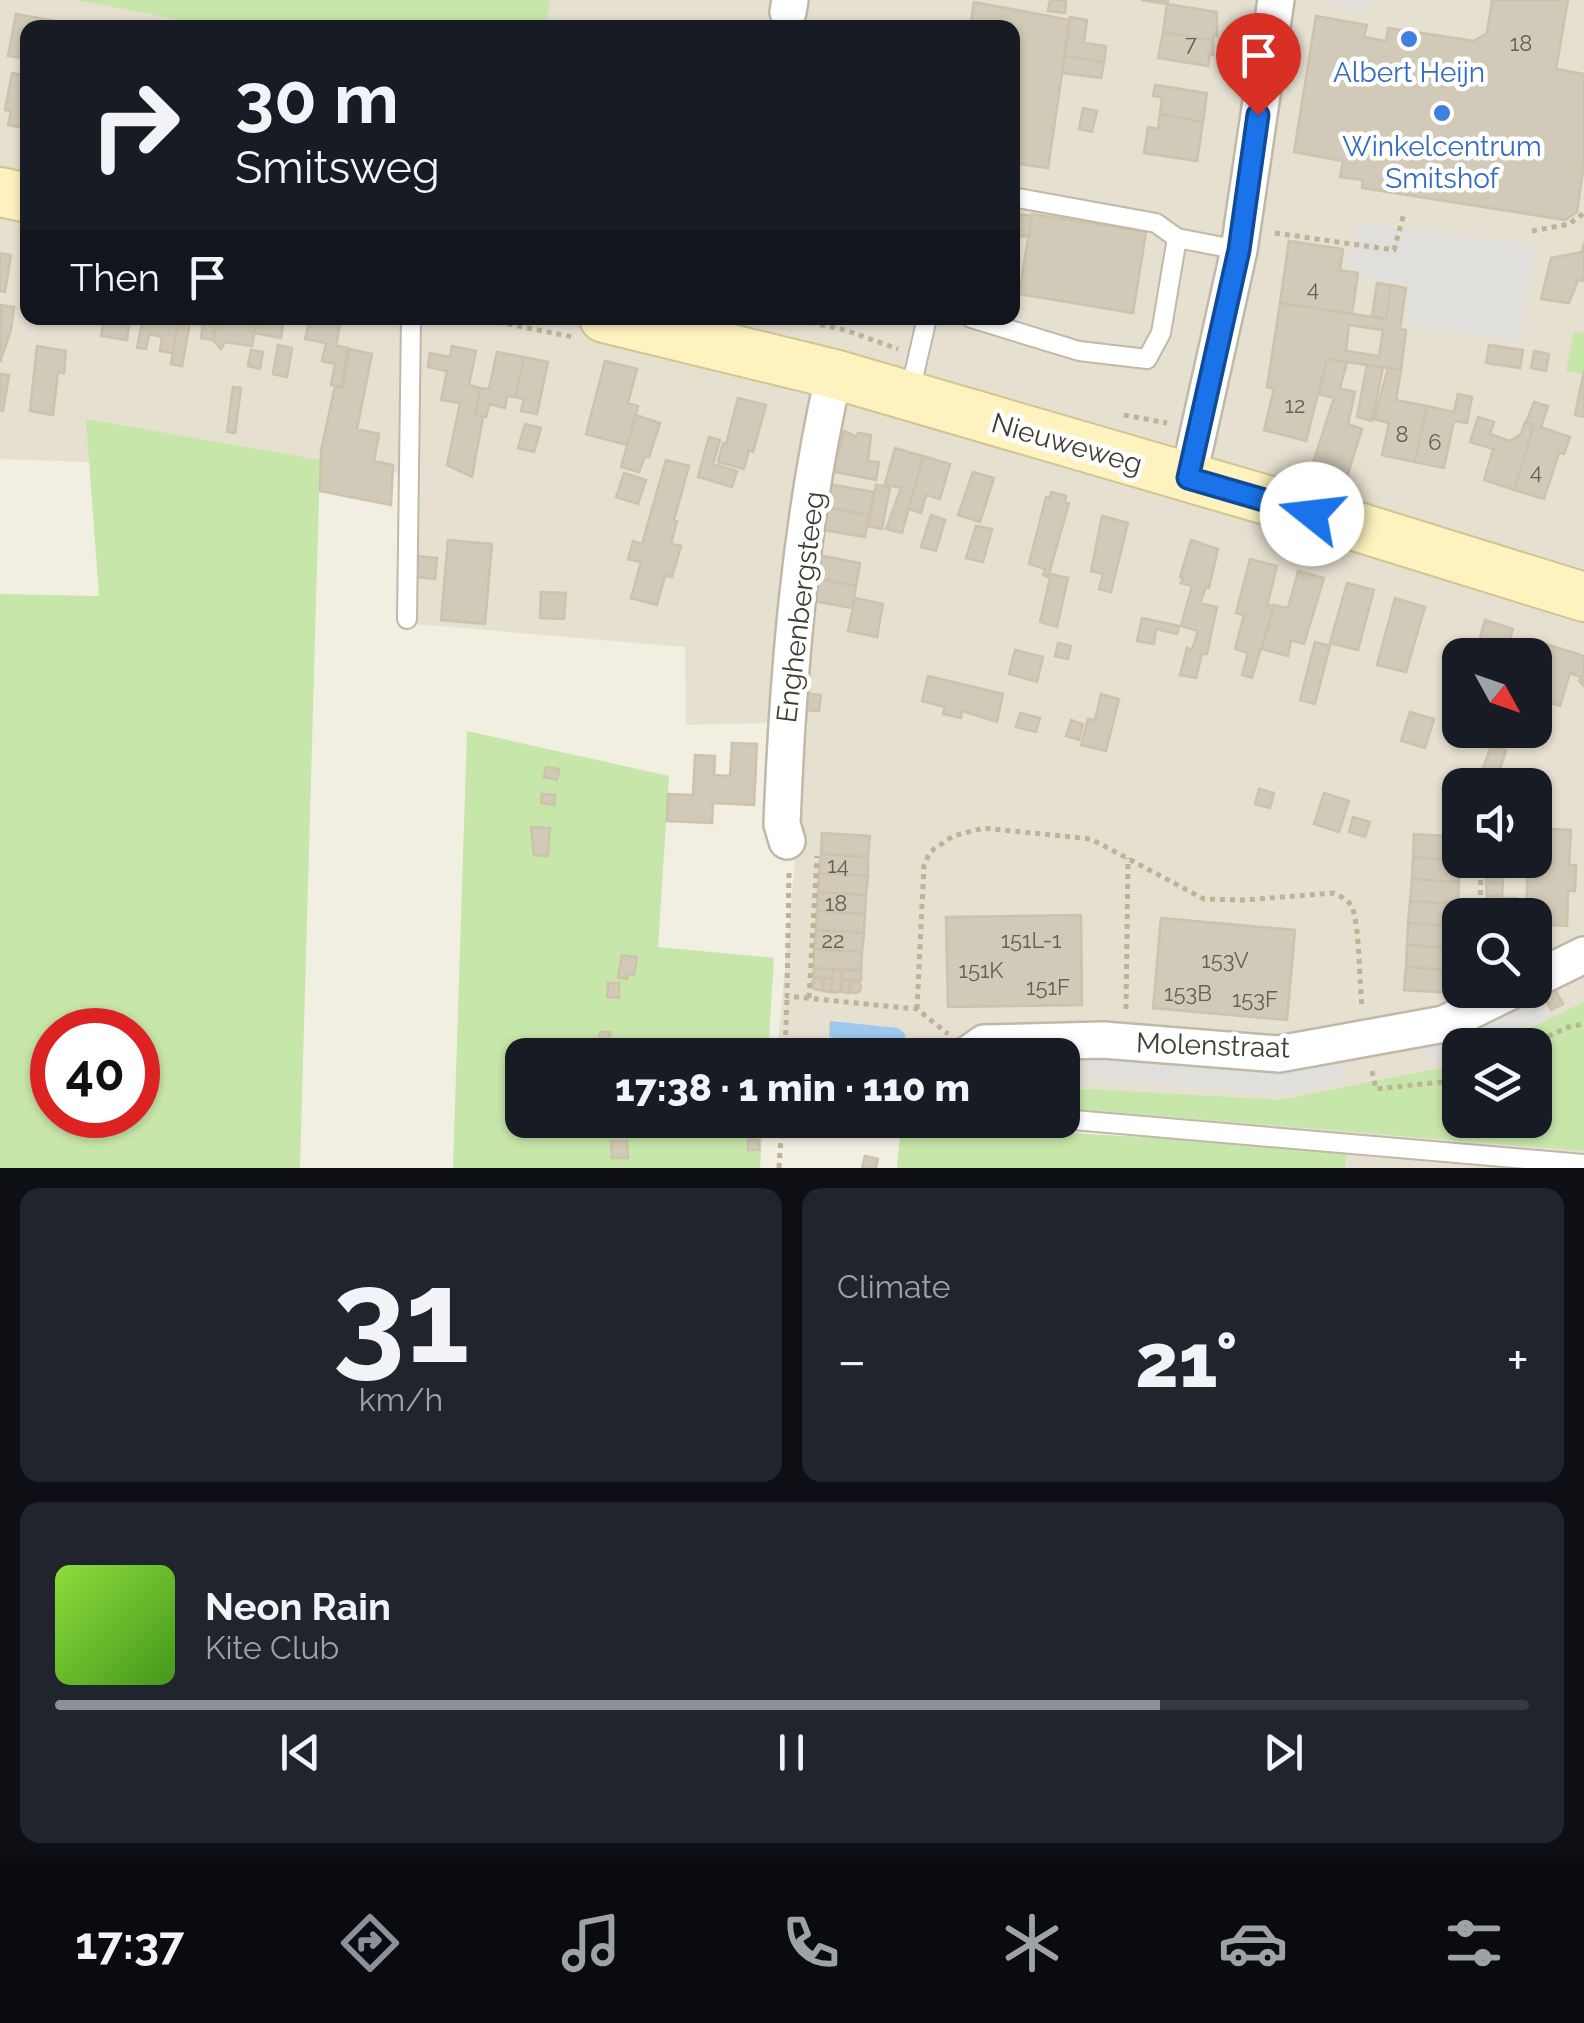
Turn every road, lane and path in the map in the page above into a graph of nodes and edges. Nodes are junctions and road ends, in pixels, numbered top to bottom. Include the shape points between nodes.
1 (1276, 0) edge
2 (1020, 198) edge
3 (1584, 212) edge
4 (1404, 214) dead end
5 (1532, 231) dead end
6 (1177, 238) junction
7 (1241, 239) junction
8 (411, 325) edge
9 (633, 325) edge
10 (925, 325) edge
11 (995, 325) edge
12 (834, 374) junction
13 (909, 396) junction
14 (1188, 478) junction
15 (1584, 598) edge
16 (407, 620) dead end
17 (784, 832) junction
18 (1128, 858) junction
19 (1584, 955) edge
20 (1552, 971) edge
21 (787, 996) junction
22 (809, 998) junction
23 (917, 1008) junction
24 (1476, 1008) edge
25 (1584, 1024) edge
26 (1552, 1034) edge
27 (785, 1038) edge
28 (952, 1038) edge
29 (1080, 1042) edge
30 (1125, 1042) junction
31 (1368, 1052) junction
32 (1442, 1082) edge
33 (1080, 1121) edge
34 (781, 1138) edge
35 (1584, 1164) edge
36 (779, 1168) edge

1 - 7 street
2 - 6 lane via 1156,223
3 - 5 path via 1569,224
4 - 7 path via 1394,250
6 - 7 lane
6 - 11 lane via 1161,333 1147,358 1079,350
7 - 14 street
8 - 16 lane
9 - 12 street, Nieuweweg
10 - 13 lane
12 - 13 street, Nieuweweg
12 - 17 street, Enghenbergsteeg via 796,594
13 - 14 street, Nieuweweg
14 - 15 street, Nieuweweg
17 - 21 path via 791,890
17 - 22 path via 817,848
18 - 23 path via 1091,839 984,828 953,836 930,852
18 - 30 path
18 - 31 path via 1204,899 1333,893 1344,898 1352,906
19 - 20 street
21 - 22 path
21 - 27 path
22 - 23 path
23 - 28 path
24 - 31 street, Molenstraat
25 - 26 path
29 - 30 street, Molenstraat
30 - 31 street, Molenstraat via 1280,1054
31 - 32 path via 1376,1089
33 - 35 lane
34 - 36 path

